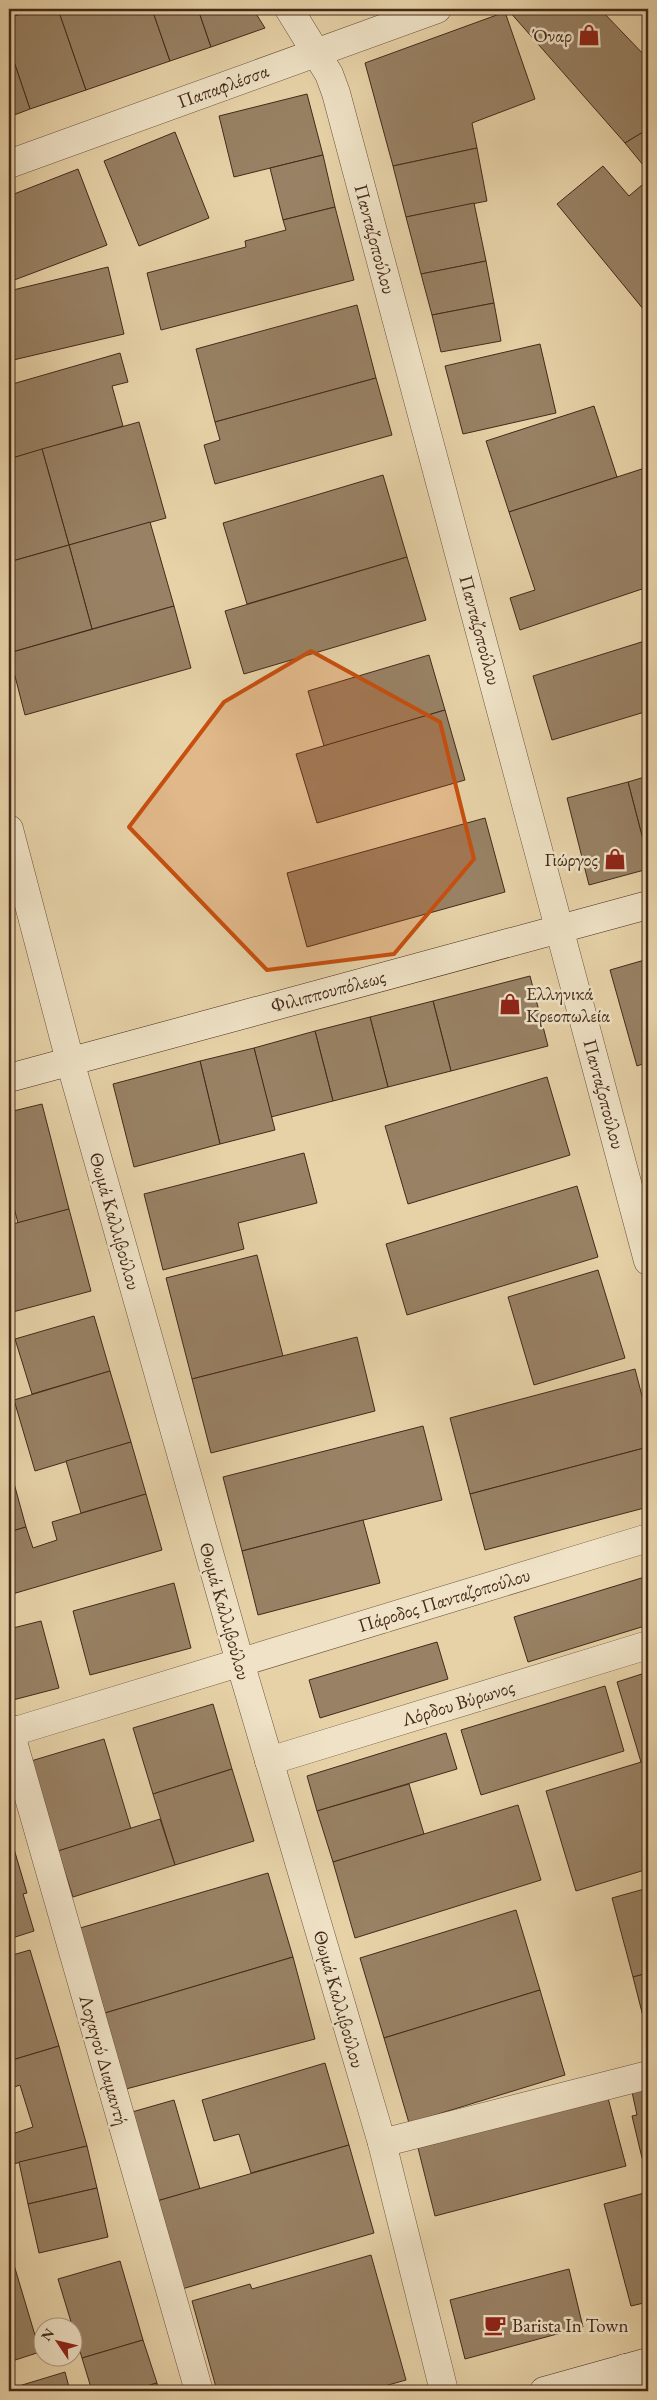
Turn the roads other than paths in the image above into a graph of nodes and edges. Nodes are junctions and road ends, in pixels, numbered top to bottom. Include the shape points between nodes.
1 (290, 9) edge
2 (437, 9) edge
3 (317, 52) junction
4 (9, 164) edge
5 (9, 829) edge
6 (648, 905) edge
7 (560, 929) junction
8 (70, 1061) junction
9 (9, 1078) edge
10 (648, 1261) edge
11 (648, 1538) edge
12 (648, 1645) edge
13 (240, 1662) junction
14 (9, 1731) edge
15 (269, 1761) junction
16 (648, 2075) edge
17 (382, 2143) junction
18 (636, 2374) edge
19 (199, 2391) edge
20 (444, 2391) edge
21 (544, 2391) edge

1 - 3 street, Πανταζοπούλου
2 - 3 street, Παπαφλέσσα
3 - 4 street, Παπαφλέσσα
3 - 7 street, Πανταζοπούλου via 336,92
5 - 8 street, Θωμά Καλλιβούλου
6 - 7 street, Φιλιππουπόλεως
7 - 8 street, Φιλιππουπόλεως
7 - 10 street, Πανταζοπούλου
8 - 9 street, Φιλιππουπόλεως
8 - 13 street, Θωμά Καλλιβούλου
11 - 13 street, Πάροδος Πανταζοπούλου
12 - 15 street, Λόρδου Βύρωνος
13 - 14 street
13 - 15 street, Θωμά Καλλιβούλου
14 - 19 street, Λοχαγού Διαμαντή
15 - 17 street, Θωμά Καλλιβούλου
16 - 17 street
17 - 20 street, Θωμά Καλλιβούλου
18 - 21 street

